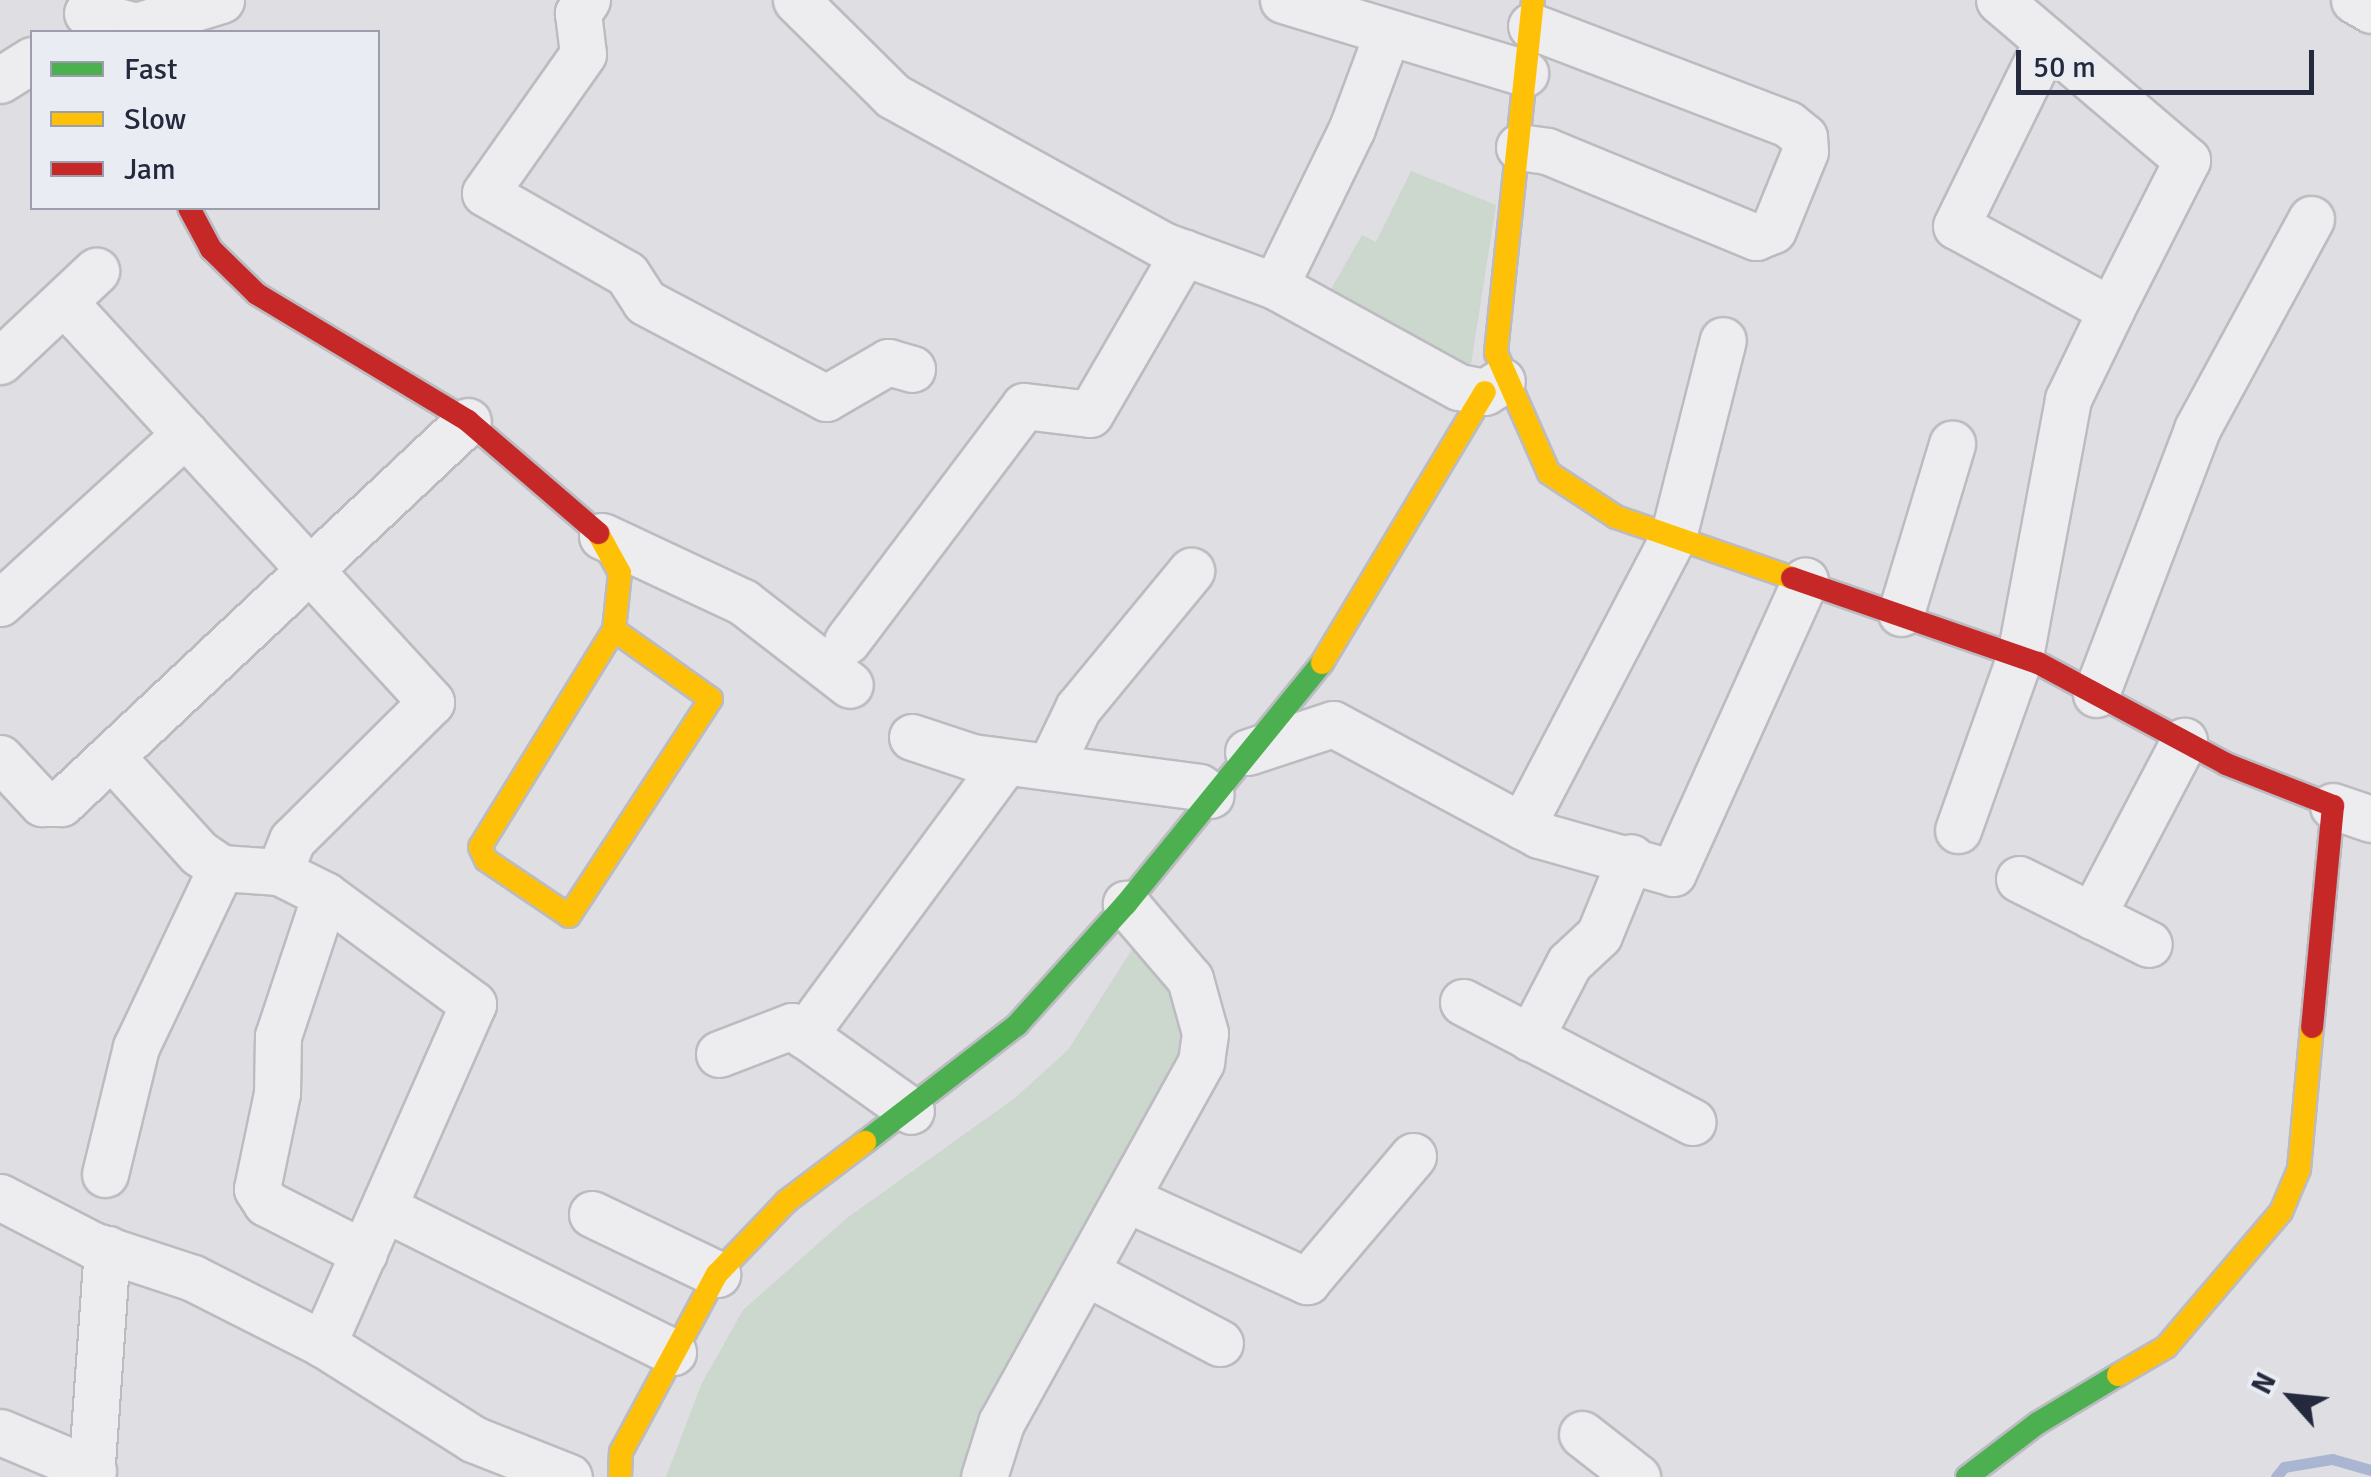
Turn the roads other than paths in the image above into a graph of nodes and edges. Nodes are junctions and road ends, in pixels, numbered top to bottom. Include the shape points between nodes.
1 (220, 0) edge
2 (586, 0) edge
3 (796, 0) edge
4 (1283, 0) edge
5 (1999, 0) edge
6 (2354, 0) edge
7 (2371, 10) edge
8 (1532, 13) edge
9 (88, 20) edge
10 (1387, 34) junction
11 (2045, 45) junction
12 (30, 61) edge
13 (1525, 73) junction
14 (0, 80) edge
15 (1519, 147) junction
16 (190, 210) edge
17 (2311, 219) dead end
18 (1184, 252) junction
19 (96, 271) dead end
20 (1275, 286) junction
21 (64, 302) junction
22 (2111, 310) junction
23 (1723, 340) dead end
24 (0, 361) edge
25 (912, 369) dead end
26 (1494, 386) junction
27 (468, 421) junction
28 (185, 434) junction
29 (1952, 444) dead end
30 (602, 536) junction
31 (1674, 537) junction
32 (311, 568) junction
33 (1191, 571) dead end
34 (1805, 580) junction
35 (0, 603) edge
36 (1901, 613) junction
37 (614, 630) junction
38 (847, 641) dead end
39 (2020, 656) junction
40 (850, 686) dead end
41 (2096, 694) junction
42 (912, 738) dead end
43 (2184, 741) junction
44 (1246, 752) junction
45 (111, 756) junction
46 (0, 758) edge
47 (1005, 762) junction
48 (1051, 764) junction
49 (1212, 795) junction
50 (2352, 812) edge
51 (1522, 826) junction
52 (1958, 830) dead end
53 (1631, 857) junction
54 (220, 868) junction
55 (279, 872) junction
56 (2020, 879) dead end
57 (325, 895) junction
58 (1126, 904) junction
59 (2092, 916) junction
60 (2149, 944) dead end
61 (1463, 1002) dead end
62 (804, 1035) junction
63 (1530, 1038) junction
64 (720, 1054) dead end
65 (911, 1111) junction
66 (1692, 1122) dead end
67 (1412, 1156) dead end
68 (105, 1174) dead end
69 (0, 1197) edge
70 (1128, 1200) junction
71 (384, 1208) junction
72 (592, 1214) dead end
73 (107, 1249) junction
74 (364, 1252) junction
75 (718, 1274) junction
76 (1089, 1274) junction
77 (1220, 1343) dead end
78 (322, 1344) junction
79 (673, 1352) junction
80 (0, 1432) edge
81 (1582, 1434) dead end
82 (92, 1474) edge
83 (569, 1477) edge
84 (620, 1477) edge
85 (984, 1477) edge
86 (1637, 1477) edge
87 (1968, 1477) edge

1 - 9 street via 136,26
2 - 25 street via 578,13 583,54 485,193 627,274 645,302 826,398 888,362
3 - 18 street via 892,96
4 - 10 street
5 - 11 street
6 - 7 street
8 - 13 street
8 - 15 street via 1788,124 1804,138 1805,151 1773,230 1756,236 1547,152
10 - 13 street
10 - 20 street via 1352,128
11 - 22 street via 2187,160
11 - 22 street via 1956,226
12 - 14 street
13 - 15 street
15 - 26 street
16 - 27 street via 210,249 257,294
17 - 41 street via 2196,429
18 - 20 street
18 - 38 street via 1090,414 1024,406
19 - 21 street
20 - 26 street via 1459,387
21 - 24 street
21 - 28 street
22 - 39 street via 2068,399
23 - 31 street
26 - 31 street via 1549,473 1576,496
26 - 44 street via 1334,650
27 - 30 street
27 - 32 street
28 - 32 street
28 - 35 street
29 - 36 street
30 - 37 street via 620,573
30 - 40 street via 744,602
31 - 34 street
31 - 51 street
32 - 45 street
32 - 55 street via 432,702 292,840
33 - 48 street via 1078,708
34 - 36 street
34 - 53 street via 1673,873
36 - 39 street
37 - 37 street via 480,846 486,860 569,916 711,699
39 - 41 street
39 - 52 street
41 - 43 street
42 - 47 street
43 - 50 street
43 - 59 street
44 - 49 street
44 - 51 street via 1333,724
45 - 46 street via 53,804 42,802
45 - 54 street
47 - 48 street
47 - 62 street
48 - 49 street via 1199,787
49 - 58 street
50 - 87 street via 2299,1170 2282,1212 2166,1347 2038,1422
51 - 53 street
53 - 63 street via 1599,934 1570,963
54 - 55 street
54 - 68 street via 136,1047
55 - 57 street
56 - 59 street
57 - 71 street via 473,1004
57 - 74 street via 278,1036 277,1093 257,1190 266,1203
58 - 65 street via 1016,1025
58 - 70 street via 1190,979 1205,1033 1192,1082
59 - 60 street
61 - 63 street
62 - 64 street via 792,1026
62 - 65 street
63 - 66 street
65 - 75 street via 787,1201
67 - 70 street via 1307,1282
69 - 73 street
70 - 76 street
71 - 74 street
71 - 79 street
72 - 75 street
73 - 78 street via 194,1278
73 - 82 street
74 - 78 street
75 - 79 street
76 - 77 street
76 - 85 street via 1001,1423
78 - 83 street via 473,1439
79 - 84 street via 620,1452
80 - 82 street
81 - 86 street

